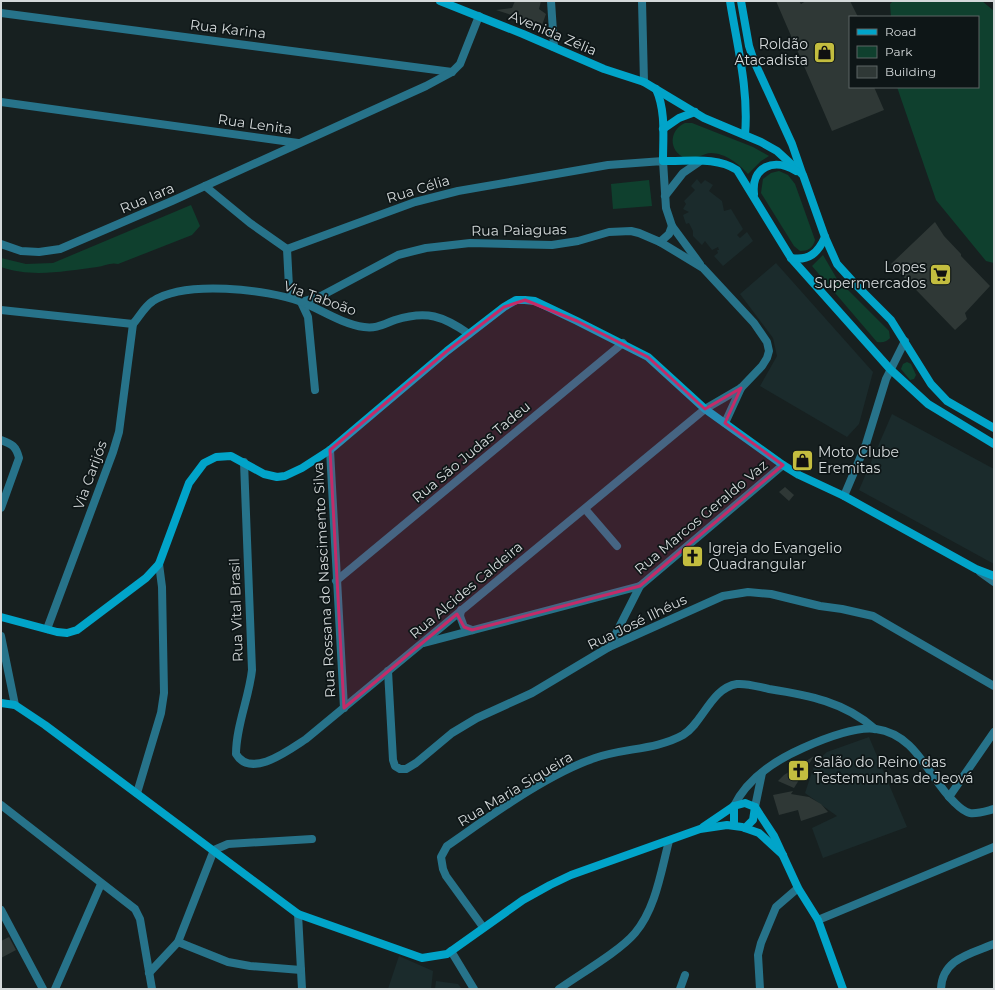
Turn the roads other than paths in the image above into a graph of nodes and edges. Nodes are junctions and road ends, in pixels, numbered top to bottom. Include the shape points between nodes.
1 (440, 1) edge
2 (551, 1) edge
3 (642, 1) edge
4 (730, 1) edge
5 (742, 1) edge
6 (1, 13) edge
7 (479, 16) junction
8 (554, 47) junction
9 (452, 72) junction
10 (644, 82) junction
11 (656, 89) junction
12 (1, 102) edge
13 (695, 112) junction
14 (663, 129) junction
15 (745, 135) junction
16 (299, 143) junction
17 (663, 161) junction
18 (699, 162) junction
19 (803, 175) junction
20 (205, 186) junction
21 (665, 196) junction
22 (757, 203) junction
23 (672, 226) junction
24 (825, 237) junction
25 (660, 242) junction
26 (1, 244) edge
27 (287, 249) junction
28 (792, 258) junction
29 (703, 268) junction
30 (301, 302) junction
31 (1, 310) edge
32 (133, 324) junction
33 (469, 334) junction
34 (905, 341) junction
35 (623, 343) junction
36 (890, 369) junction
37 (741, 388) junction
38 (315, 390) dead end
39 (705, 409) junction
40 (725, 424) junction
41 (994, 428) edge
42 (1, 440) edge
43 (994, 444) edge
44 (330, 450) junction
45 (244, 462) junction
46 (783, 465) junction
47 (844, 496) junction
48 (1, 508) edge
49 (584, 509) junction
50 (617, 546) dead end
51 (159, 564) junction
52 (976, 569) junction
53 (994, 576) edge
54 (336, 581) junction
55 (994, 582) edge
56 (640, 586) junction
57 (461, 610) junction
58 (1, 617) edge
59 (47, 629) junction
60 (472, 630) junction
61 (1, 636) edge
62 (422, 644) junction
63 (609, 647) junction
64 (388, 671) junction
65 (994, 686) edge
66 (1, 703) edge
67 (15, 705) junction
68 (344, 708) junction
69 (875, 729) junction
70 (994, 732) edge
71 (236, 754) joint
72 (762, 773) junction
73 (137, 793) junction
74 (949, 798) junction
75 (1, 806) edge
76 (734, 806) junction
77 (755, 807) junction
78 (994, 809) edge
79 (734, 825) junction
80 (745, 828) junction
81 (700, 829) junction
82 (312, 839) dead end
83 (669, 841) junction
84 (994, 847) edge
85 (214, 850) junction
86 (783, 855) junction
87 (101, 884) junction
88 (798, 888) junction
89 (1, 910) edge
90 (298, 914) junction
91 (818, 920) junction
92 (483, 927) junction
93 (178, 942) junction
94 (994, 944) edge
95 (451, 951) junction
96 (301, 970) junction
97 (149, 973) junction
98 (685, 975) dead end
99 (43, 989) edge
100 (55, 989) edge
101 (152, 989) edge
102 (302, 989) edge
103 (474, 989) edge
104 (559, 989) edge
105 (680, 989) edge
106 (760, 989) edge
107 (843, 989) edge
108 (941, 989) edge

1 - 7 main road, Avenida Zélia
2 - 8 street
3 - 10 street
4 - 15 main road via 745,89
5 - 19 main road via 754,61 792,144
6 - 9 street, Rua Karina
7 - 8 main road, Avenida Zélia
7 - 9 street, Rua Lenita via 465,54
8 - 10 main road, Avenida Zélia via 604,69
9 - 16 street, Rua Lenita
10 - 11 main road, Avenida Zélia
11 - 13 main road, Avenida Zélia
11 - 14 main road via 661,100
12 - 16 street, Rua Lenita
13 - 14 main road via 679,118
13 - 15 main road, Avenida Zélia
14 - 17 main road
15 - 19 main road, Avenida Zélia via 777,151
16 - 20 street, Rua Iara
17 - 18 main road
17 - 21 street
17 - 27 street, Rua Célia via 608,165 458,190 415,202
18 - 21 street via 683,173
18 - 22 main road via 715,161 736,170
19 - 22 main road via 782,164 761,170 754,178 753,185
19 - 24 main road
20 - 26 street, Rua Iara via 60,249 21,251
20 - 27 street via 234,211
21 - 23 street
22 - 28 main road
23 - 25 street via 670,234
23 - 29 street
24 - 28 main road via 816,253 802,259
24 - 34 main road via 837,264 891,320
25 - 29 street, Rua Paiaguas
25 - 30 street, Rua Paiaguas via 648,235 631,231 609,232 552,245 470,243 426,248 398,255 320,296
27 - 30 street via 289,288
28 - 36 main road
29 - 37 street, Rua Paiaguas via 754,323 768,342 767,358
30 - 32 street, Via Taboão via 260,292 215,288 181,292 167,294 152,302
30 - 33 street, Via Taboão via 361,327 374,329 396,320 427,315 440,317
30 - 38 street via 308,317
31 - 32 street
32 - 59 street, Via Carijós via 119,432
33 - 35 main road via 504,307 516,300 525,300 535,301
33 - 44 main road
34 - 36 street
34 - 41 main road via 931,384 947,401
35 - 39 main road via 648,357
35 - 54 street, Rua São Judas Tadeu
36 - 43 main road via 928,404
36 - 47 street via 866,444
37 - 39 street, Rua Paiaguas
37 - 40 street, Rua Paiaguas
39 - 40 main road
39 - 49 street, Rua Alcides Caldeira
40 - 46 main road
42 - 48 street via 13,444 19,458
44 - 45 main road via 284,476 264,474
44 - 54 street, Rua Rossana do Nascimento Silva
45 - 51 main road via 231,456 216,457 204,463 196,472 183,497
45 - 71 street, Rua Vital Brasil via 252,670
46 - 47 main road
46 - 56 street, Rua Marcos Geraldo Vaz
47 - 52 main road
49 - 50 street
49 - 57 street, Rua Alcides Caldeira
51 - 59 main road via 146,578 77,630 67,633
51 - 73 street via 162,587 164,693
52 - 53 main road
52 - 55 street
54 - 68 street, Rua Rossana do Nascimento Silva
56 - 60 street, Rua Marcos Geraldo Vaz
56 - 63 street
57 - 60 street via 460,616 464,627
57 - 62 street, Rua Alcides Caldeira
58 - 59 main road
60 - 62 street, Rua Marcos Geraldo Vaz
61 - 67 street
62 - 64 street, Rua Alcides Caldeira
63 - 64 street, Rua José Ilhéus via 532,692 452,733 406,769 400,769 393,760
63 - 65 street, Rua José Ilhéus via 723,596 748,592 771,594 873,616
64 - 68 street, Rua Alcides Caldeira
66 - 67 main road
67 - 73 main road
68 - 71 street, Rua Alcides Caldeira via 281,756 252,765 244,762
69 - 72 street via 858,730 814,743 785,757
69 - 74 street via 894,735 919,754
69 - 92 street, Rua Maria Siqueira via 855,713 820,699 750,685 729,686 684,734 660,744 596,757 575,765 520,797 447,846 441,857 443,870
70 - 74 street
72 - 76 street via 742,793
72 - 77 street
73 - 85 main road
74 - 78 street via 969,813 978,814
75 - 87 street
76 - 77 main road via 745,803
76 - 79 main road
76 - 81 main road
77 - 80 main road via 753,820
77 - 86 main road
79 - 80 main road
79 - 81 main road
80 - 86 main road via 759,834
81 - 83 main road
82 - 85 street via 228,844
83 - 92 main road via 571,875 523,900
83 - 104 street via 652,902 635,933 621,946
84 - 91 street
85 - 90 main road
85 - 93 street
86 - 88 main road
87 - 97 street via 135,909 140,919
87 - 100 street
88 - 91 main road
88 - 106 street via 776,907 761,942 758,955
89 - 99 street
90 - 95 main road via 415,957 431,958
90 - 96 street
91 - 107 main road
92 - 95 main road
93 - 96 street via 228,962
93 - 97 street
94 - 108 street via 949,966 942,978
95 - 103 street
96 - 102 street
97 - 101 street
98 - 105 street

